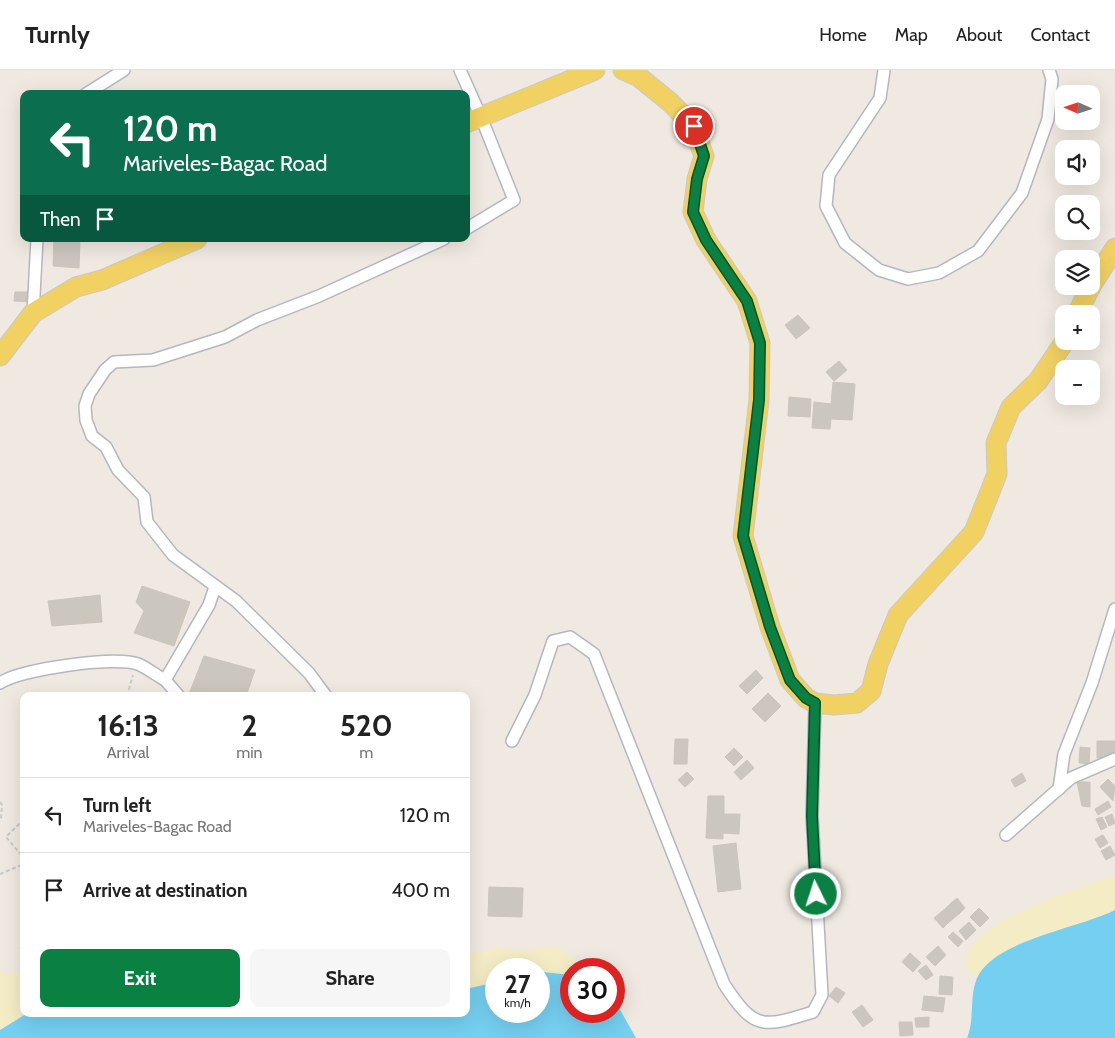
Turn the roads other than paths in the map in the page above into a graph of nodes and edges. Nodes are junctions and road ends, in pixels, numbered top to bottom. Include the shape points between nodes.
1 (124, 70) edge
2 (460, 70) edge
3 (595, 70) edge
4 (623, 70) edge
5 (884, 70) edge
6 (1049, 70) edge
7 (92, 90) edge
8 (466, 90) edge
9 (470, 106) edge
10 (474, 120) edge
11 (470, 227) edge
12 (38, 242) edge
13 (190, 242) edge
14 (437, 242) edge
15 (1115, 248) edge
16 (1100, 272) edge
17 (33, 313) junction
18 (1059, 350) edge
19 (0, 356) edge
20 (215, 587) junction
21 (1115, 610) edge
22 (165, 680) junction
23 (0, 683) edge
24 (176, 692) edge
25 (323, 692) edge
26 (815, 703) junction
27 (512, 742) dead end
28 (1115, 759) edge
29 (1059, 789) junction
30 (1006, 835) dead end

1 - 7 street
2 - 8 street
3 - 10 main road
4 - 26 main road via 639,77 672,103 694,126 704,156 693,212 706,240 747,301 760,343 759,400 743,536 770,627 790,680
5 - 6 street via 880,98 829,175 826,206 845,243 879,270 908,279 939,273 978,252 1022,193 1048,119 1052,79
9 - 10 street
10 - 11 street via 514,200
12 - 17 street
13 - 17 main road via 102,280 76,287
14 - 20 street via 225,337 152,360 114,362 96,382 85,406 92,436 106,447 118,470 144,497 147,522 157,536 173,555
15 - 16 main road
17 - 19 main road
18 - 26 main road via 1038,381 1011,407 996,443 998,474 974,532 898,615 871,691 857,703
20 - 22 street via 209,606
20 - 25 street via 236,600 310,673
21 - 29 street via 1092,683 1064,754
22 - 23 street via 137,664 93,663 46,668
22 - 24 street
26 - 27 street via 812,816 822,995 812,1012 777,1024 756,1021 741,1010 724,984 594,654 570,637 553,641 535,695
28 - 29 street via 1071,778
29 - 30 street

